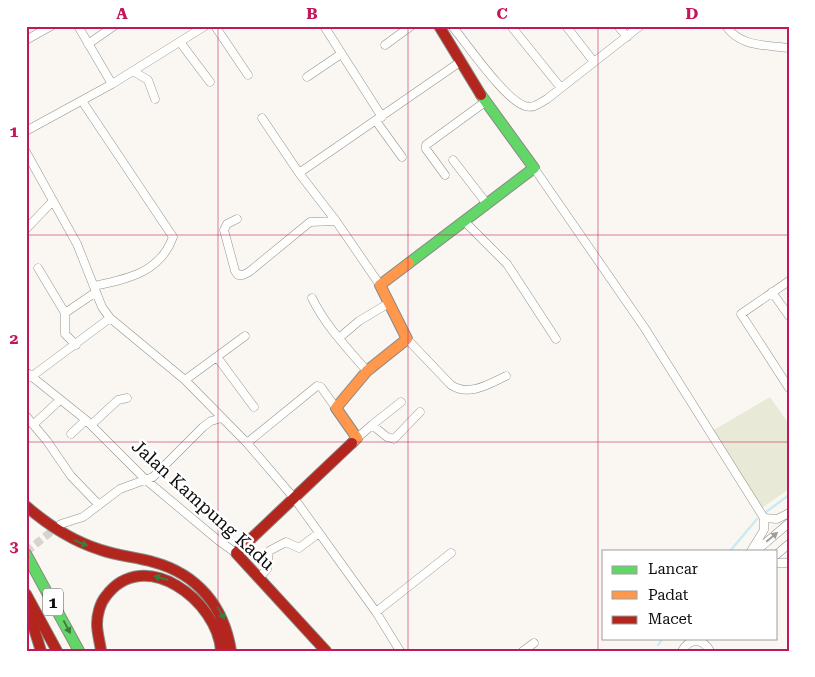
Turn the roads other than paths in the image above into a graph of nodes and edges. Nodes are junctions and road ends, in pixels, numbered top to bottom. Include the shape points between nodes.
1 (50, 26) edge
2 (78, 26) edge
3 (114, 26) edge
4 (205, 26) edge
5 (214, 26) edge
6 (324, 26) edge
7 (411, 26) edge
8 (439, 26) edge
9 (452, 26) edge
10 (511, 26) edge
11 (566, 26) edge
12 (618, 26) edge
13 (640, 26) edge
14 (726, 26) edge
15 (626, 37) junction
16 (26, 40) edge
17 (180, 42) junction
18 (88, 44) junction
19 (385, 45) dead end
20 (789, 48) edge
21 (342, 54) junction
22 (460, 62) junction
23 (594, 62) junction
24 (134, 71) junction
25 (248, 75) dead end
26 (307, 77) dead end
27 (210, 82) dead end
28 (112, 84) junction
29 (561, 88) junction
30 (155, 99) dead end
31 (82, 101) junction
32 (485, 102) junction
33 (262, 118) dead end
34 (379, 119) junction
35 (26, 131) edge
36 (26, 152) edge
37 (402, 157) dead end
38 (453, 160) dead end
39 (534, 168) junction
40 (299, 173) junction
41 (445, 175) dead end
42 (52, 202) junction
43 (487, 204) junction
44 (236, 219) dead end
45 (336, 221) junction
46 (465, 222) junction
47 (26, 229) edge
48 (38, 268) dead end
49 (789, 281) edge
50 (380, 284) junction
51 (95, 289) junction
52 (772, 292) junction
53 (312, 298) dead end
54 (389, 303) junction
55 (65, 313) junction
56 (789, 316) edge
57 (110, 318) junction
58 (245, 336) dead end
59 (339, 338) junction
60 (407, 339) junction
61 (556, 340) dead end
62 (76, 345) junction
63 (217, 357) junction
64 (366, 371) junction
65 (29, 374) edge
66 (506, 376) dead end
67 (185, 380) junction
68 (789, 388) edge
69 (127, 398) dead end
70 (60, 400) junction
71 (402, 402) dead end
72 (254, 407) dead end
73 (336, 408) junction
74 (420, 412) dead end
75 (26, 416) edge
76 (222, 418) junction
77 (89, 423) junction
78 (34, 424) junction
79 (372, 425) junction
80 (71, 434) dead end
81 (358, 438) junction
82 (247, 444) junction
83 (146, 480) junction
84 (294, 498) junction
85 (99, 505) junction
86 (26, 506) edge
87 (789, 513) edge
88 (764, 518) junction
89 (789, 523) edge
90 (60, 524) tunnel mouth
91 (319, 533) junction
92 (789, 544) edge
93 (752, 550) edge
94 (757, 550) edge
95 (236, 552) junction
96 (778, 552) edge
97 (451, 553) dead end
98 (26, 554) edge
99 (260, 577) junction
100 (26, 594) edge
101 (26, 605) edge
102 (376, 612) junction
103 (690, 641) edge
104 (534, 643) dead end
105 (709, 645) edge
106 (398, 650) edge
107 (41, 651) edge
108 (57, 651) edge
109 (79, 651) edge
110 (101, 651) edge
111 (221, 651) edge
112 (231, 651) edge
113 (326, 651) edge
114 (524, 651) edge
115 (682, 651) edge

1 - 16 street
2 - 18 street
3 - 18 street
4 - 17 street
5 - 25 street
6 - 21 street
7 - 19 street
8 - 22 main road
9 - 29 street via 520,104 532,107
10 - 29 street
11 - 23 street
12 - 15 street
13 - 15 street
14 - 20 street via 730,33 752,45
15 - 23 street
17 - 24 street
17 - 27 street
18 - 28 street
21 - 26 street
21 - 34 street
22 - 32 main road
22 - 34 street
23 - 29 street
24 - 28 street
24 - 30 street via 148,80
28 - 31 street
31 - 35 street
31 - 51 street via 173,238 165,255 145,272
32 - 39 main road
32 - 41 street via 426,145
33 - 40 street
34 - 37 street
34 - 40 street
36 - 42 street
38 - 43 street
39 - 43 main road
39 - 88 street via 644,327
40 - 45 street
42 - 47 street
42 - 51 street via 77,244
43 - 46 main road
44 - 45 street via 224,230 235,271 240,275 249,272 310,222
45 - 50 street
46 - 50 main road
46 - 61 street via 507,264
48 - 55 street
49 - 52 street
50 - 54 main road
51 - 55 street
51 - 57 street
52 - 56 street
52 - 68 street via 740,314
53 - 59 street
54 - 59 street
54 - 60 main road
55 - 62 street via 64,331
57 - 62 street
57 - 67 street
58 - 63 street
59 - 64 street
60 - 64 main road
60 - 66 street via 451,386 459,390 478,388
62 - 65 street
63 - 67 street
63 - 72 street
64 - 73 main road
65 - 70 street, Jalan Kampung Kadu
67 - 76 street
69 - 77 street via 118,400
70 - 77 street, Jalan Kampung Kadu
70 - 78 street
71 - 79 street
73 - 81 main road
73 - 82 street via 317,386
74 - 79 street via 392,439
75 - 78 street
76 - 82 street
76 - 83 street via 207,424 153,477
77 - 80 street
77 - 83 street, Jalan Kampung Kadu
78 - 85 street via 67,471
79 - 81 street
81 - 84 main road
82 - 84 street
83 - 85 street via 120,489
83 - 95 street, Jalan Kampung Kadu
84 - 91 street
84 - 95 main road
85 - 90 street via 83,517
86 -> 112 main road via 69,538 96,549 162,564 184,573 214,600 227,625
87 - 88 street via 776,519
88 - 93 street via 764,530
94 -> 89 street
91 - 99 street via 299,548 284,542 269,551 267,568
91 - 102 street
92 - 96 street
95 - 99 main road, Jalan Kampung Kadu
97 - 102 street
98 -> 109 main road, 1
99 - 113 main road, Jalan Kampung Kadu
100 - 108 main road, 1
101 - 107 main road
102 - 106 street
103 - 105 street
103 - 115 street
104 - 114 street
111 -> 110 main road via 210,616 190,592 177,583 140,575 116,585 99,606 95,624

